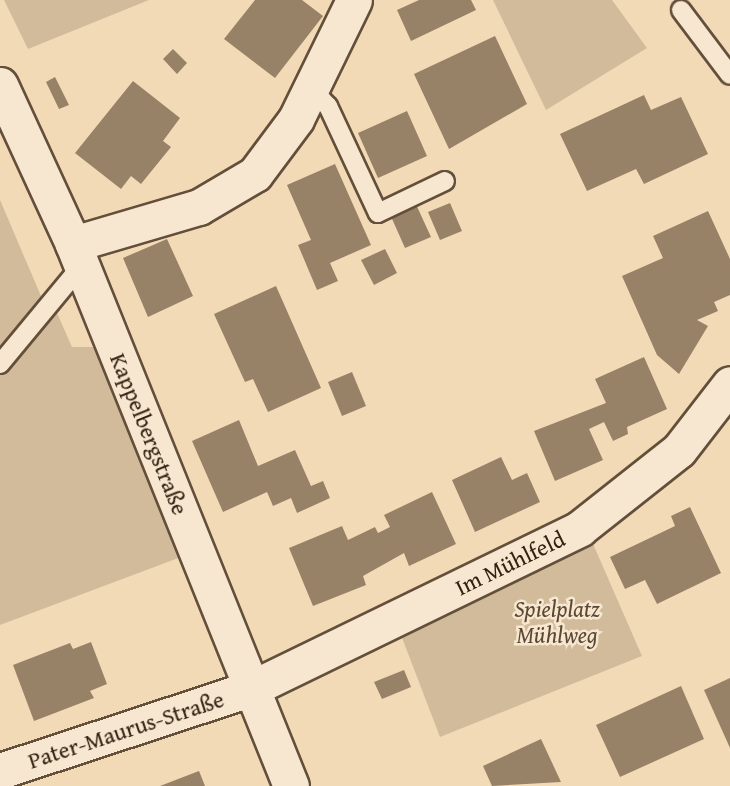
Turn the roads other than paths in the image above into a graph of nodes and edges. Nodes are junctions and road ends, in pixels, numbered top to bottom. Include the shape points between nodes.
1 (355, 0) edge
2 (681, 10) dead end
3 (730, 75) edge
4 (0, 85) edge
5 (311, 88) junction
6 (9, 130) edge
7 (445, 181) dead end
8 (77, 255) junction
9 (0, 364) edge
10 (730, 384) edge
11 (252, 688) junction
12 (0, 771) edge
13 (291, 786) edge

1 - 5 street
2 - 3 lane
4 - 6 street, Kappelbergstraße
5 - 7 lane via 328,106 378,213
5 - 8 street via 255,174 200,207
6 - 8 street, Kappelbergstraße
8 - 9 lane
8 - 11 street, Kappelbergstraße
10 - 11 street, Im Mühlfeld via 679,450 579,529
11 - 12 street, Pater-Maurus-Straße
11 - 13 street, Kappelbergstraße

